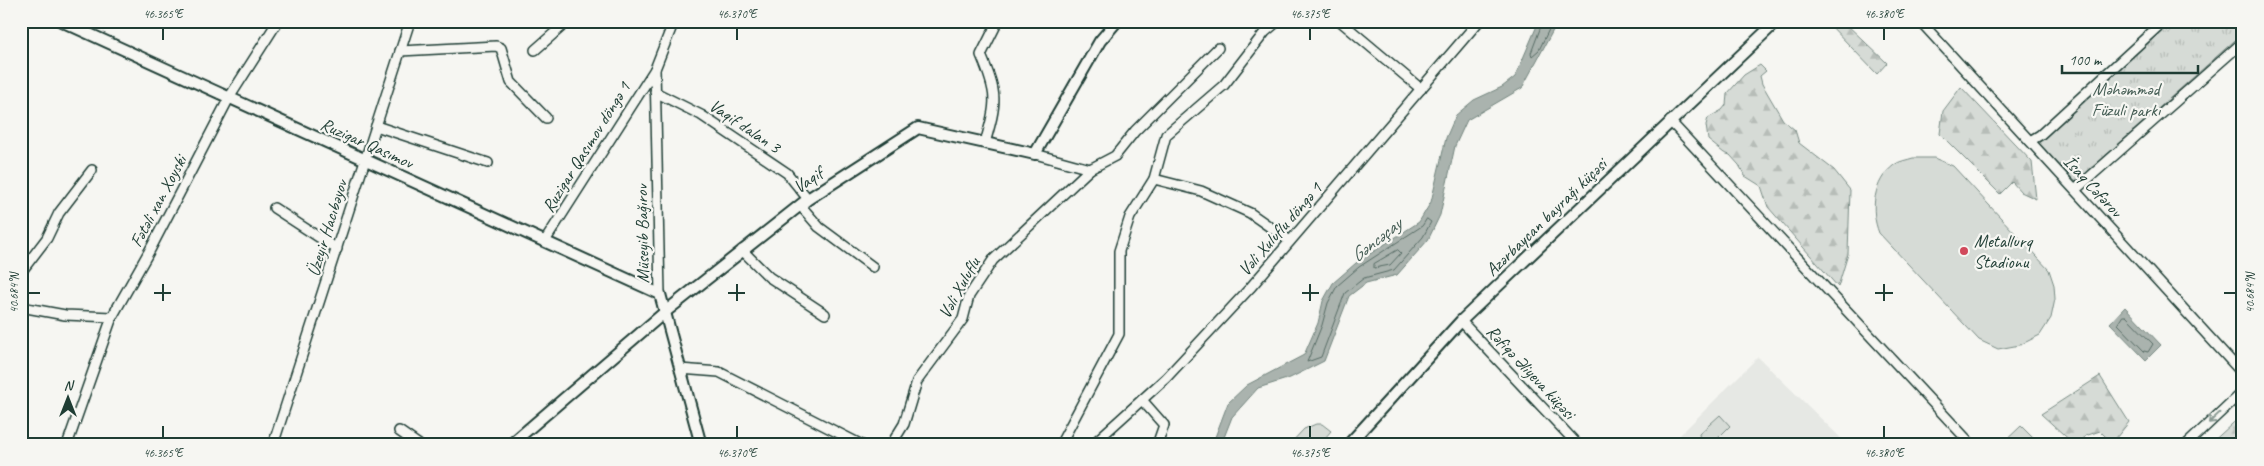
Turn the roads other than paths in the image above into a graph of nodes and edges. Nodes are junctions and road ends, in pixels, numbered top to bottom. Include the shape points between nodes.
1 (61, 21) edge
2 (278, 21) edge
3 (410, 21) edge
4 (568, 21) edge
5 (674, 21) edge
6 (998, 21) edge
7 (1117, 21) edge
8 (1278, 21) edge
9 (1340, 21) edge
10 (1479, 21) edge
11 (1777, 21) edge
12 (1920, 21) edge
13 (2164, 21) edge
14 (2243, 42) edge
15 (1218, 48) dead end
16 (534, 50) dead end
17 (400, 51) junction
18 (655, 69) junction
19 (1421, 89) junction
20 (655, 92) junction
21 (229, 98) junction
22 (546, 118) dead end
23 (1670, 121) junction
24 (376, 126) junction
25 (2030, 141) junction
26 (985, 143) junction
27 (1035, 154) junction
28 (365, 160) junction
29 (488, 163) dead end
30 (1090, 169) junction
31 (92, 170) dead end
32 (1154, 179) junction
33 (2074, 190) junction
34 (804, 202) junction
35 (274, 208) dead end
36 (545, 242) junction
37 (1290, 242) junction
38 (337, 249) junction
39 (742, 250) junction
40 (872, 267) dead end
41 (21, 272) edge
42 (660, 294) junction
43 (21, 307) edge
44 (665, 312) junction
45 (826, 314) dead end
46 (112, 317) junction
47 (1461, 321) junction
48 (680, 369) junction
49 (2243, 374) edge
50 (2243, 391) edge
51 (1142, 400) junction
52 (399, 431) dead end
53 (67, 445) edge
54 (272, 445) edge
55 (418, 445) edge
56 (510, 445) edge
57 (702, 445) edge
58 (862, 445) edge
59 (891, 445) edge
60 (1060, 445) edge
61 (1092, 445) edge
62 (1158, 445) edge
63 (1348, 445) edge
64 (1578, 445) edge
65 (1972, 445) edge
66 (2186, 445) edge

1 - 21 street, Ruzigar Qasımov
2 - 21 street, Fətəli xan Xoyski
3 - 17 street, Üzeyir Hacıbəyov
4 - 16 street
5 - 18 street, Müseyib Bağırov
6 - 26 street via 980,55 992,81 995,102
7 - 27 street via 1100,40
8 - 32 street via 1264,32 1224,85 1166,135
9 - 19 street
10 - 19 street, Vəli Xuluflu döngə 1
11 - 23 street, Azərbaycan bayrağı küçəsi
12 - 25 street, İsaq Cəfərov
13 - 25 street
14 - 33 street
15 - 30 street, Vəli Xuluflu via 1135,131 1116,156
17 - 22 street via 501,48 511,82
17 - 24 street, Üzeyir Hacıbəyov
18 - 20 street, Müseyib Bağırov
18 - 36 street, Ruzigar Qasımov döngə 1
19 - 37 street, Vəli Xuluflu döngə 1
20 - 34 street, Vaqif dalan 3 via 701,115 787,173
20 - 42 street, Müseyib Bağırov
21 - 28 street, Ruzigar Qasımov
21 - 46 street, Fətəli xan Xoyski via 156,240
23 - 47 street, Azərbaycan bayrağı küçəsi
23 - 65 street
24 - 28 street, Üzeyir Hacıbəyov
24 - 29 street
25 - 33 street, İsaq Cəfərov
26 - 27 street, Vaqif
26 - 34 street, Vaqif via 918,128
27 - 30 street
28 - 36 street, Ruzigar Qasımov
28 - 38 street, Üzeyir Hacıbəyov
30 - 59 street, Vəli Xuluflu via 993,260 969,296 963,319 917,381 904,424
31 - 41 street via 59,213 47,238
32 - 37 street via 1201,191 1250,213
32 - 60 street via 1130,217 1118,250 1119,334
33 - 49 street, İsaq Cəfərov
34 - 39 street, Vaqif
34 - 40 street, Vaqif dalan 3 via 819,227
35 - 38 street
36 - 42 street, Ruzigar Qasımov
37 - 51 street, Vəli Xuluflu döngə 1
38 - 54 street, Üzeyir Hacıbəyov
39 - 44 street, Vaqif
39 - 45 street via 769,277
42 - 44 street, Müseyib Bağırov
43 - 46 street via 65,315
44 - 48 street, Müseyib Bağırov
44 - 56 street, Vaqif
46 - 53 street, Fətəli xan Xoyski
47 - 63 street, Azərbaycan bayrağı küçəsi
47 - 64 street, Rəfiqə Əliyeva küçəsi
48 - 57 street, Müseyib Bağırov
48 - 58 street via 719,372
50 -> 66 street
51 - 61 street, Vəli Xuluflu döngə 1
51 - 62 street via 1164,425
52 - 55 street

